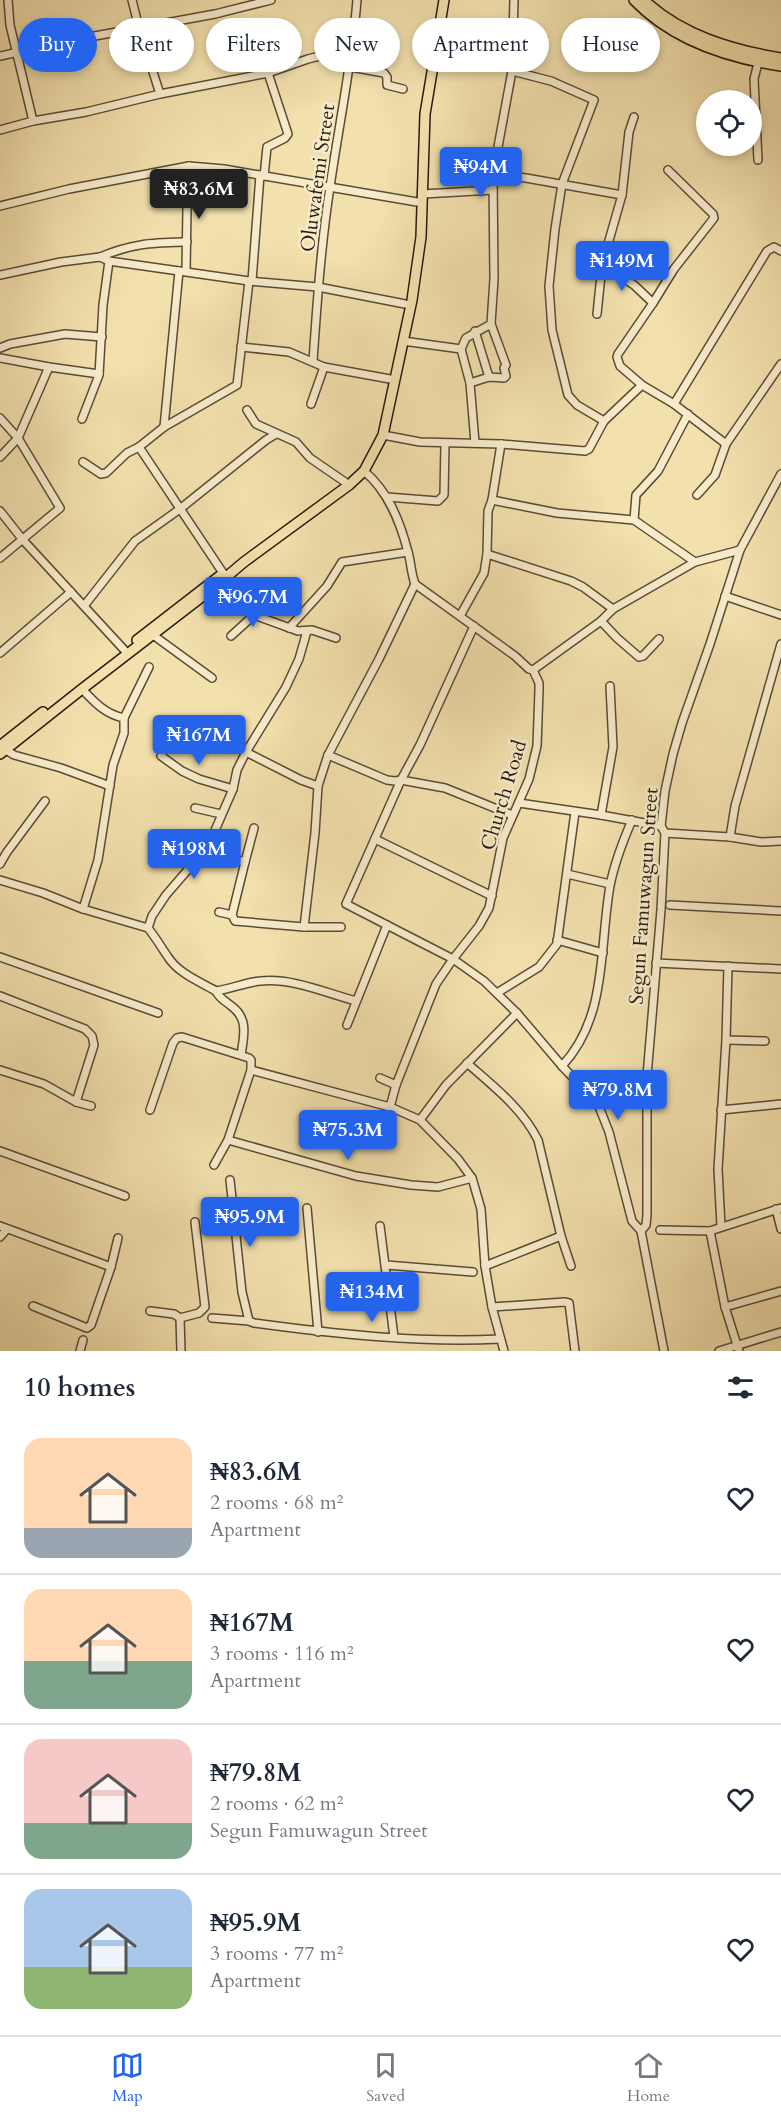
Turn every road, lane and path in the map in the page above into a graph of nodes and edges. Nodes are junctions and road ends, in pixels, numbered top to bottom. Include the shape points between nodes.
1 (8, 0) edge
2 (132, 0) edge
3 (271, 0) edge
4 (357, 0) edge
5 (440, 0) edge
6 (444, 0) edge
7 (514, 0) edge
8 (634, 0) edge
9 (644, 0) edge
10 (136, 18) edge
11 (193, 18) edge
12 (355, 18) edge
13 (513, 18) edge
14 (18, 53) joint
15 (0, 56) edge
16 (314, 57) edge
17 (759, 58) junction
18 (781, 58) edge
19 (781, 66) edge
20 (22, 72) edge
21 (153, 72) edge
22 (350, 72) edge
23 (375, 72) edge
24 (512, 72) edge
25 (516, 72) edge
26 (268, 73) junction
27 (403, 89) dead end
28 (160, 94) junction
29 (634, 117) dead end
30 (33, 121) junction
31 (0, 130) edge
32 (421, 150) junction
33 (758, 160) dead end
34 (189, 166) junction
35 (668, 170) dead end
36 (493, 174) junction
37 (262, 175) junction
38 (562, 184) junction
39 (329, 188) junction
40 (493, 190) junction
41 (622, 195) junction
42 (420, 198) junction
43 (0, 206) edge
44 (187, 242) junction
45 (781, 251) edge
46 (100, 257) junction
47 (109, 261) junction
48 (602, 265) junction
49 (182, 271) junction
50 (0, 275) edge
51 (250, 281) junction
52 (318, 287) junction
53 (653, 303) junction
54 (405, 304) junction
55 (597, 314) dead end
56 (491, 324) junction
57 (475, 331) junction
58 (102, 337) junction
59 (403, 341) junction
60 (241, 347) junction
61 (0, 348) edge
62 (461, 349) junction
63 (0, 358) edge
64 (313, 361) junction
65 (781, 364) edge
66 (324, 367) junction
67 (49, 368) junction
68 (99, 374) junction
69 (489, 377) junction
70 (390, 378) junction
71 (470, 383) junction
72 (642, 385) junction
73 (311, 404) dead end
74 (674, 404) junction
75 (248, 410) dead end
76 (688, 414) junction
77 (0, 418) edge
78 (82, 419) dead end
79 (604, 421) junction
80 (164, 427) junction
81 (276, 434) junction
82 (383, 435) junction
83 (18, 438) junction
84 (475, 443) junction
85 (445, 444) junction
86 (501, 444) junction
87 (726, 444) junction
88 (140, 447) junction
89 (0, 457) edge
90 (83, 462) dead end
91 (364, 471) junction
92 (781, 474) edge
93 (345, 482) junction
94 (697, 495) dead end
95 (387, 497) junction
96 (492, 500) junction
97 (316, 507) junction
98 (180, 509) junction
99 (0, 511) edge
100 (634, 520) junction
101 (23, 540) junction
102 (740, 550) junction
103 (408, 552) junction
104 (487, 554) junction
105 (0, 558) edge
106 (695, 562) junction
107 (223, 573) junction
108 (415, 584) junction
109 (212, 589) junction
110 (71, 592) junction
111 (725, 596) junction
112 (84, 606) junction
113 (613, 609) junction
114 (254, 615) junction
115 (781, 615) edge
116 (460, 616) junction
117 (601, 621) junction
118 (474, 626) junction
119 (289, 628) junction
120 (307, 631) junction
121 (153, 635) junction
122 (231, 636) dead end
123 (336, 638) dead end
124 (658, 639) dead end
125 (781, 645) edge
126 (0, 652) edge
127 (126, 652) junction
128 (778, 666) edge
129 (148, 667) dead end
130 (533, 670) junction
131 (212, 678) dead end
132 (610, 686) dead end
133 (82, 689) junction
134 (124, 718) junction
135 (170, 735) dead end
136 (1, 748) edge
137 (246, 752) junction
138 (328, 755) junction
139 (401, 780) junction
140 (110, 786) junction
141 (318, 786) junction
142 (233, 789) junction
143 (45, 801) dead end
144 (519, 803) junction
145 (195, 808) dead end
146 (575, 812) junction
147 (221, 813) junction
148 (512, 815) junction
149 (601, 815) junction
150 (632, 820) junction
151 (661, 826) junction
152 (254, 828) dead end
153 (665, 833) junction
154 (730, 837) junction
155 (375, 839) junction
156 (781, 841) edge
157 (204, 851) junction
158 (245, 862) junction
159 (0, 864) edge
160 (567, 874) junction
161 (0, 880) edge
162 (610, 884) junction
163 (492, 896) junction
164 (670, 905) dead end
165 (83, 909) junction
166 (781, 911) edge
167 (219, 912) dead end
168 (232, 915) junction
169 (387, 925) junction
170 (304, 927) junction
171 (341, 927) dead end
172 (148, 928) junction
173 (557, 940) junction
174 (603, 954) junction
175 (0, 957) edge
176 (453, 959) junction
177 (656, 963) junction
178 (728, 966) junction
179 (781, 969) edge
180 (216, 991) junction
181 (496, 993) junction
182 (0, 996) edge
183 (356, 1001) junction
184 (518, 1012) junction
185 (158, 1013) dead end
186 (347, 1025) dead end
187 (726, 1040) junction
188 (765, 1041) dead end
189 (241, 1055) junction
190 (467, 1062) junction
191 (562, 1066) junction
192 (0, 1070) edge
193 (251, 1070) junction
194 (380, 1078) dead end
195 (396, 1085) junction
196 (76, 1102) junction
197 (781, 1105) edge
198 (91, 1106) dead end
199 (390, 1107) junction
200 (150, 1110) dead end
201 (721, 1110) junction
202 (420, 1120) junction
203 (228, 1140) junction
204 (0, 1151) edge
205 (214, 1165) dead end
206 (472, 1178) junction
207 (230, 1180) dead end
208 (125, 1196) dead end
209 (307, 1208) dead end
210 (779, 1208) edge
211 (195, 1222) dead end
212 (380, 1226) dead end
213 (721, 1226) junction
214 (4, 1227) edge
215 (781, 1229) edge
216 (660, 1230) dead end
217 (641, 1231) junction
218 (710, 1231) junction
219 (561, 1236) junction
220 (0, 1238) edge
221 (118, 1238) dead end
222 (386, 1265) junction
223 (484, 1266) junction
224 (571, 1266) dead end
225 (111, 1267) junction
226 (472, 1272) dead end
227 (781, 1291) edge
228 (33, 1306) dead end
229 (492, 1307) junction
230 (724, 1307) junction
231 (150, 1311) dead end
232 (180, 1318) junction
233 (212, 1318) dead end
234 (249, 1321) junction
235 (318, 1332) junction
236 (781, 1332) edge
237 (394, 1337) junction
238 (83, 1340) dead end
239 (500, 1340) junction
240 (739, 1348) edge
241 (80, 1351) edge
242 (181, 1351) edge
243 (504, 1351) edge
244 (575, 1351) edge
245 (664, 1351) edge
246 (719, 1351) edge

1 - 14 street
2 - 10 street
3 - 11 street
4 - 12 street, Oluwafemi Street
5 - 32 main road via 418,119
6 - 32 main road
7 - 13 street
8 - 17 main road via 656,20 690,39 722,53
9 - 17 main road via 692,32
14 - 15 street
16 - 26 street
17 - 18 main road
17 - 19 main road
17 - 33 street via 753,79
20 - 30 street
21 - 28 street
22 - 39 street, Oluwafemi Street
23 - 27 street via 387,77 387,85
24 - 36 street
25 - 38 street via 551,81 592,98 595,103
26 - 28 street
26 - 37 street via 288,134 267,147
28 - 30 street
29 - 41 street
30 - 31 street
32 - 42 main road
34 - 37 street
34 - 43 street
34 - 44 street via 184,190
35 - 53 street via 714,218
36 - 38 street
36 - 40 street
37 - 39 street
37 - 51 street
38 - 41 street
38 - 79 street via 549,278 552,330 571,401
39 - 42 street
39 - 52 street, Oluwafemi Street
40 - 42 street
40 - 56 street
41 - 48 street
42 - 54 main road
42 - 59 main road via 417,268
44 - 46 street via 131,246
44 - 49 street
45 - 74 street via 774,247 767,250
46 - 47 street
46 - 50 street
47 - 49 street
47 - 58 street
48 - 53 street
48 - 55 street
49 - 51 street
49 - 80 street
51 - 52 street
51 - 60 street
52 - 54 street
52 - 64 street, Oluwafemi Street
53 - 72 street via 617,357 620,366
54 - 70 main road
56 - 57 street
56 - 69 street via 506,365 506,376
57 - 62 street
57 - 69 street
58 - 61 street via 65,333
58 - 68 street
59 - 62 street
59 - 82 main road
60 - 64 street via 289,352
60 - 80 street via 237,385
62 - 71 street
63 - 67 street
64 - 66 street
65 - 87 street
66 - 70 street
66 - 73 street
67 - 68 street
67 - 83 street
68 - 78 street
69 - 71 street
70 - 93 main road via 375,440 361,466
71 - 84 street
72 - 74 street
72 - 79 street
74 - 76 street
75 - 81 street via 256,424
76 - 87 street
76 - 100 street via 658,471 636,495
77 - 83 street
79 - 86 street via 585,451
80 - 88 street
81 - 93 street via 296,442 310,458
81 - 98 street
82 - 85 street
82 - 91 main road
83 - 89 street
83 - 101 street via 60,506
84 - 85 street
84 - 86 street
85 - 95 street via 441,499
86 - 96 street
87 - 94 street via 715,475
88 - 90 street via 104,474
88 - 98 street
91 - 95 street
91 - 97 main road
92 - 102 street, Segun Famuwagun Street
93 - 97 main road
95 - 103 street
96 - 100 street via 557,513
96 - 104 street
97 - 107 main road
97 - 109 main road
98 - 107 street
98 - 112 street via 135,541
99 - 101 street
100 - 106 street
101 - 105 street
101 - 110 street
102 - 106 street
102 - 111 street, Segun Famuwagun Street
103 - 108 street
103 - 119 street via 342,562 327,586
104 - 113 street via 571,581
104 - 116 street via 481,580
106 - 113 street
107 - 127 main road
108 - 116 street
108 - 138 street
109 - 114 street
109 - 121 main road
110 - 112 street
110 - 126 street
111 - 115 street
111 - 151 street, Segun Famuwagun Street via 673,754
112 - 127 street
113 - 117 street
114 - 119 street
114 - 122 street
116 - 118 street
117 - 124 street via 639,657
117 - 130 street
118 - 130 street
118 - 139 street
119 - 120 street
120 - 123 street
120 - 137 street via 286,687
121 - 127 main road
121 - 131 street
125 - 128 street
127 - 133 main road
127 - 136 main road
128 - 154 street via 735,806
129 - 134 street
130 - 144 street, Church Road via 539,683 538,733 531,772
132 - 149 street via 614,747
133 - 134 street via 96,704
133 - 136 main road
134 - 140 street via 124,733
135 - 142 street via 161,756 199,779
136 - 140 street
137 - 141 street
137 - 142 street
138 - 139 street via 387,780
138 - 141 street
139 - 148 street via 445,788
139 - 155 street
140 - 165 street via 98,860
141 - 170 street
142 - 147 street
143 - 159 street
144 - 146 street
144 - 148 street, Church Road
145 - 147 street
146 - 149 street
146 - 160 street
147 - 157 street
148 - 163 street, Church Road via 503,838
149 - 150 street
150 - 151 street
150 - 162 street
151 - 153 street, Segun Famuwagun Street
152 - 158 street
153 - 154 street
153 - 177 street, Segun Famuwagun Street
154 - 156 street
155 - 163 street
155 - 169 street via 346,904
157 - 158 street
157 - 172 street via 166,895
158 - 168 street
160 - 162 street
160 - 173 street
161 - 165 street
162 - 174 street
163 - 176 street, Church Road via 486,916
164 - 166 street
165 - 172 street
167 - 168 street
168 - 170 street via 235,921
169 - 176 street
169 - 183 street
170 - 171 street
172 - 180 street via 168,958 193,979
173 - 174 street
173 - 181 street via 552,953 539,967
174 - 191 street via 595,1009 584,1036
175 - 185 street
176 - 181 street
176 - 195 street, Church Road via 436,984
177 - 178 street
177 - 217 street, Segun Famuwagun Street via 647,1076 647,1215
178 - 179 street
178 - 187 street
180 - 183 street via 273,981
180 - 189 street via 243,1018
181 - 184 street
182 - 196 street via 85,1029 92,1036 94,1045
183 - 186 street
184 - 190 street
184 - 191 street
187 - 188 street
187 - 201 street
189 - 193 street via 251,1060
189 - 200 street via 177,1038
190 - 202 street
190 - 219 street via 531,1125
191 - 217 street via 603,1113 632,1221
192 - 196 street via 44,1084
193 - 199 street
193 - 203 street
194 - 195 street
195 - 199 street, Church Road
196 - 198 street
197 - 201 street
199 - 202 street
201 - 213 street
202 - 206 street
203 - 205 street
203 - 206 street via 356,1176 400,1184 438,1187
204 - 208 street
206 - 223 street via 482,1209
207 - 234 street via 242,1292
209 - 235 street
210 - 213 street
210 - 215 street
211 - 232 street via 205,1307 199,1313
212 - 222 street
213 - 218 street
214 - 220 street
214 - 225 street
216 - 218 street
217 - 245 street
218 - 230 street
219 - 223 street
219 - 224 street
221 - 225 street
222 - 226 street
222 - 237 street
223 - 229 street
225 - 228 street via 87,1328
227 - 230 street
229 - 239 street
229 - 244 street via 569,1303
230 - 240 street
231 - 232 street
232 - 242 street
233 - 234 street
234 - 235 street
235 - 237 street
236 - 240 street
237 - 239 street
238 - 241 street
239 - 243 street
240 - 246 street

